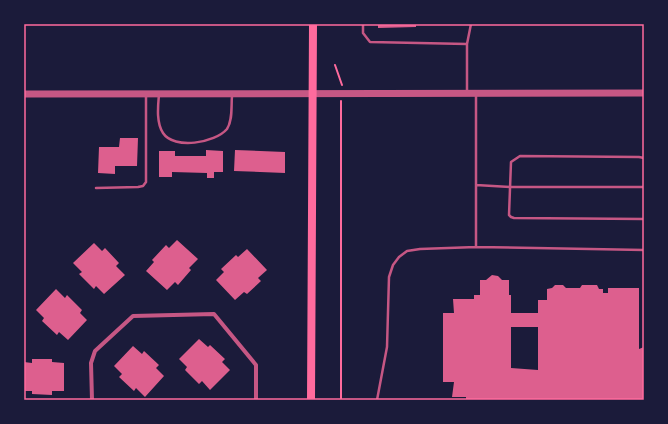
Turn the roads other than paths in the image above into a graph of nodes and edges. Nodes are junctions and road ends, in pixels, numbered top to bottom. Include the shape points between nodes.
1 (313, 24) edge
2 (363, 24) edge
3 (471, 24) edge
4 (467, 44) junction
5 (232, 93) junction
6 (467, 93) junction
7 (476, 93) junction
8 (644, 93) edge
9 (24, 94) edge
10 (146, 94) junction
11 (159, 94) junction
12 (313, 94) junction
13 (644, 158) edge
14 (476, 185) junction
15 (644, 187) edge
16 (96, 188) dead end
17 (510, 188) junction
18 (644, 219) edge
19 (476, 247) junction
20 (644, 250) edge
21 (92, 400) edge
22 (256, 400) edge
23 (311, 400) edge
24 (377, 400) edge

1 - 12 main road
2 - 4 lane via 363,33 370,42
3 - 4 lane
4 - 6 lane
5 - 11 street
5 - 11 lane via 230,121 226,129 217,137 195,143 172,141 163,134 158,120
5 - 12 street
6 - 7 street
6 - 12 street
7 - 8 street
7 - 14 lane
9 - 10 street
10 - 11 street
10 - 16 lane via 145,184 138,187
12 - 23 main road
13 - 17 lane via 520,156 511,162
14 - 17 lane
14 - 19 lane
15 - 17 lane
17 - 18 lane via 511,217
19 - 20 lane
19 - 24 lane via 407,251 393,265 389,277 387,347
21 - 22 street via 91,363 95,351 133,316 214,314 256,365

